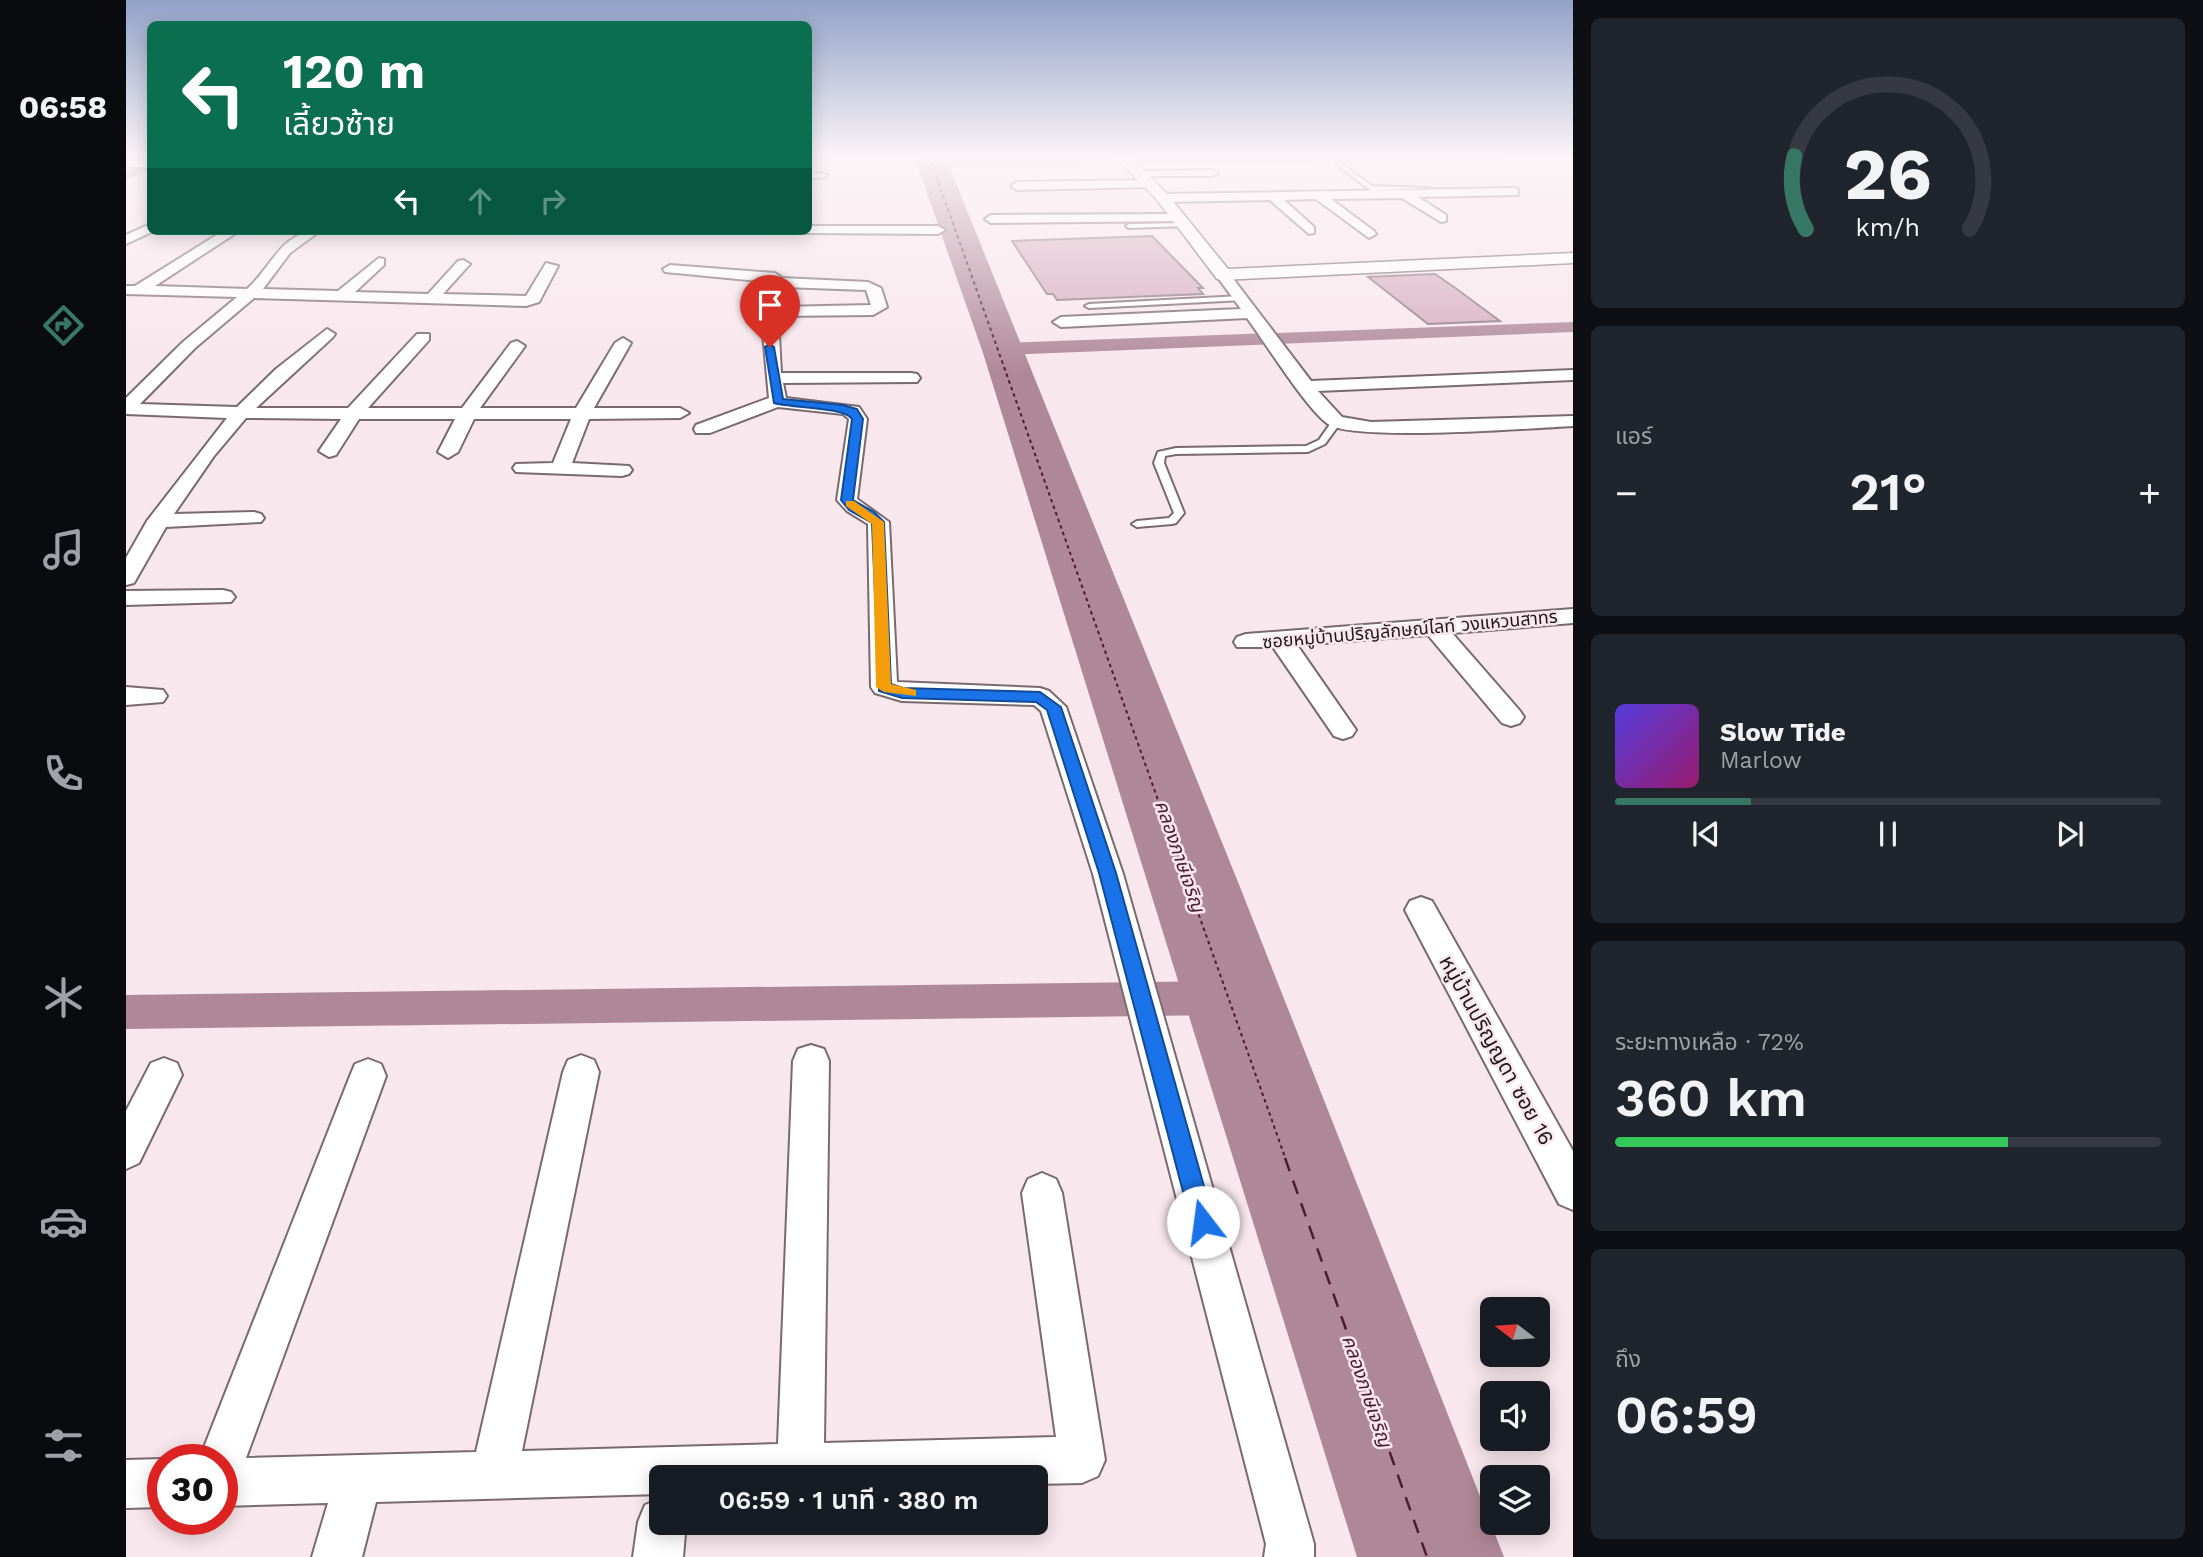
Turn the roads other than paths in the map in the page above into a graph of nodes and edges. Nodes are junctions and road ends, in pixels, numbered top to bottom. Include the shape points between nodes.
1 (1187, 229) edge
2 (1361, 229) edge
3 (147, 230) edge
4 (812, 230) edge
5 (938, 230) dead end
6 (1368, 234) dead end
7 (225, 235) edge
8 (307, 235) edge
9 (126, 240) edge
10 (1573, 258) edge
11 (379, 262) dead end
12 (463, 264) dead end
13 (551, 266) dead end
14 (670, 269) dead end
15 (1223, 275) junction
16 (777, 282) junction
17 (132, 290) edge
18 (252, 294) junction
19 (343, 295) junction
20 (432, 298) junction
21 (1241, 298) junction
22 (1089, 306) dead end
23 (770, 311) junction
24 (1252, 313) junction
25 (1061, 322) dead end
26 (327, 334) dead end
27 (423, 338) dead end
28 (623, 343) dead end
29 (517, 346) dead end
30 (1573, 375) edge
31 (911, 377) dead end
32 (1306, 386) junction
33 (777, 390) junction
34 (126, 408) edge
35 (468, 412) junction
36 (583, 412) junction
37 (680, 412) dead end
38 (241, 413) junction
39 (354, 413) junction
40 (1573, 421) edge
41 (1336, 422) junction
42 (703, 429) dead end
43 (329, 451) dead end
44 (448, 452) dead end
45 (523, 468) dead end
46 (560, 469) junction
47 (622, 470) dead end
48 (254, 518) dead end
49 (158, 521) junction
50 (1137, 524) dead end
51 (126, 578) edge
52 (223, 597) dead end
53 (126, 598) edge
54 (1573, 616) edge
55 (1434, 627) junction
56 (1280, 639) junction
57 (1246, 642) dead end
58 (154, 695) dead end
59 (126, 696) edge
60 (1511, 717) dead end
61 (1343, 730) dead end
62 (1421, 910) dead end
63 (811, 1061) dead end
64 (581, 1072) dead end
65 (164, 1075) dead end
66 (368, 1076) dead end
67 (126, 1150) edge
68 (1573, 1190) edge
69 (1042, 1193) dead end
70 (228, 1444) edge
71 (800, 1465) edge
72 (881, 1465) edge
73 (649, 1474) edge
74 (494, 1475) junction
75 (359, 1478) junction
76 (238, 1482) edge
77 (147, 1483) edge
78 (126, 1484) edge
79 (661, 1535) edge
80 (337, 1557) edge
81 (658, 1557) edge
82 (1289, 1557) edge

1 - 15 street
2 - 6 street
3 - 9 street
4 - 5 street
7 - 17 street
8 - 18 street via 285,250
10 - 15 street
11 - 19 street
12 - 20 street
13 - 20 street via 534,299
14 - 16 street via 767,275
15 - 21 street
16 - 23 street
16 - 23 street via 868,286 874,288 879,307 867,312
17 - 18 street
18 - 19 street
18 - 34 street via 189,345
19 - 20 street
21 - 22 lane
21 - 24 street
23 - 33 street
24 - 25 street
24 - 32 street
26 - 38 street
27 - 39 street
28 - 36 street
29 - 35 street
30 - 32 street
31 - 33 street
32 - 41 street
33 - 42 street
33 - 82 street via 793,405 843,408 858,419 847,500 878,522 884,687 902,693 1040,697 1053,707 1108,873 1290,1544
34 - 38 street
35 - 36 street
35 - 39 street
35 - 44 street
36 - 37 street
36 - 46 street
38 - 39 street
38 - 49 street
39 - 43 street
40 - 41 street via 1371,428
41 - 50 lane via 1322,442 1308,450 1161,454 1159,463 1179,513 1172,521
45 - 46 street
46 - 47 street
48 - 49 street
49 - 51 street
52 - 53 street
54 - 55 street, ซอยหมู่บ้านปริญลักษณ์ไลท์ วงแหวนสาทร
55 - 56 street, ซอยหมู่บ้านปริญลักษณ์ไลท์ วงแหวนสาทร
55 - 60 street
56 - 57 street, ซอยหมู่บ้านปริญลักษณ์ไลท์ วงแหวนสาทร
56 - 61 street
58 - 59 street
62 - 68 street, หมู่บ้านปริญญดา ซอย 16
63 - 71 street
64 - 74 street
65 - 67 street
66 - 70 street
69 - 72 street via 1082,1460
73 - 74 street
74 - 75 street
75 - 76 street
75 - 80 street
77 - 78 street
79 - 81 street

